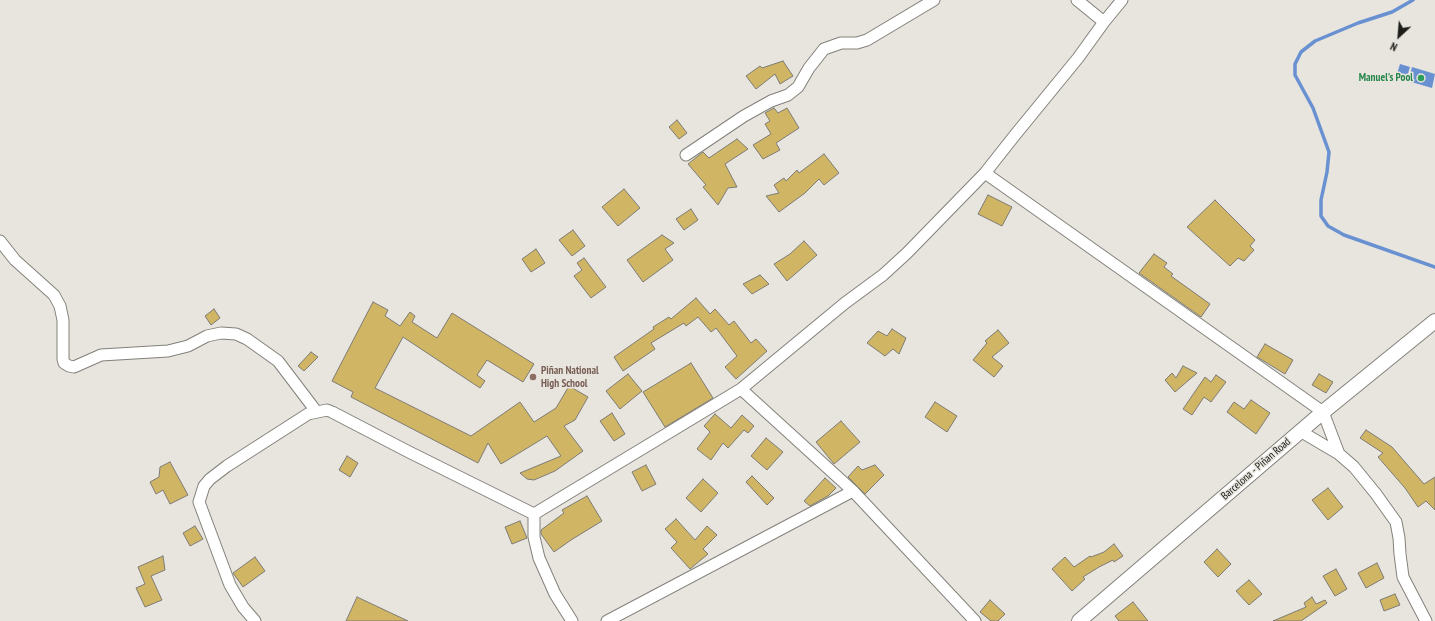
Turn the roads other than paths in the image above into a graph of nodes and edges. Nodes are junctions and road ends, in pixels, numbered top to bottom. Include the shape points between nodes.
1 (934, 0) edge
2 (1077, 0) edge
3 (1122, 0) edge
4 (1104, 22) junction
5 (686, 155) dead end
6 (986, 173) junction
7 (0, 240) edge
8 (1435, 321) edge
9 (741, 389) junction
10 (316, 411) junction
11 (1323, 412) junction
12 (1300, 432) junction
13 (1339, 454) junction
14 (853, 491) junction
15 (534, 514) junction
16 (255, 621) edge
17 (572, 621) edge
18 (607, 621) edge
19 (975, 621) edge
20 (1079, 621) edge
21 (1426, 621) edge

1 - 5 street via 867,40 841,43 824,49 798,87 788,95 744,116
2 - 4 street
3 - 4 street
4 - 6 street
6 - 9 street via 883,275
6 - 11 street
7 - 10 street via 15,260 54,295 63,320 63,359 69,366 74,367 101,355 168,351 188,346 207,336 236,334 278,361
8 - 11 main road, Barcelona - Piñan Road
9 - 14 street
9 - 15 street
10 - 15 street via 332,412
10 - 16 street via 210,479 204,486 199,502 230,585
11 - 12 main road, Barcelona - Piñan Road
11 - 13 street
12 - 13 street
12 - 20 main road, Barcelona - Piñan Road
13 - 21 street via 1354,467 1396,522 1403,577
14 - 18 street
14 - 19 street
15 - 17 street via 534,537 539,558 555,594

